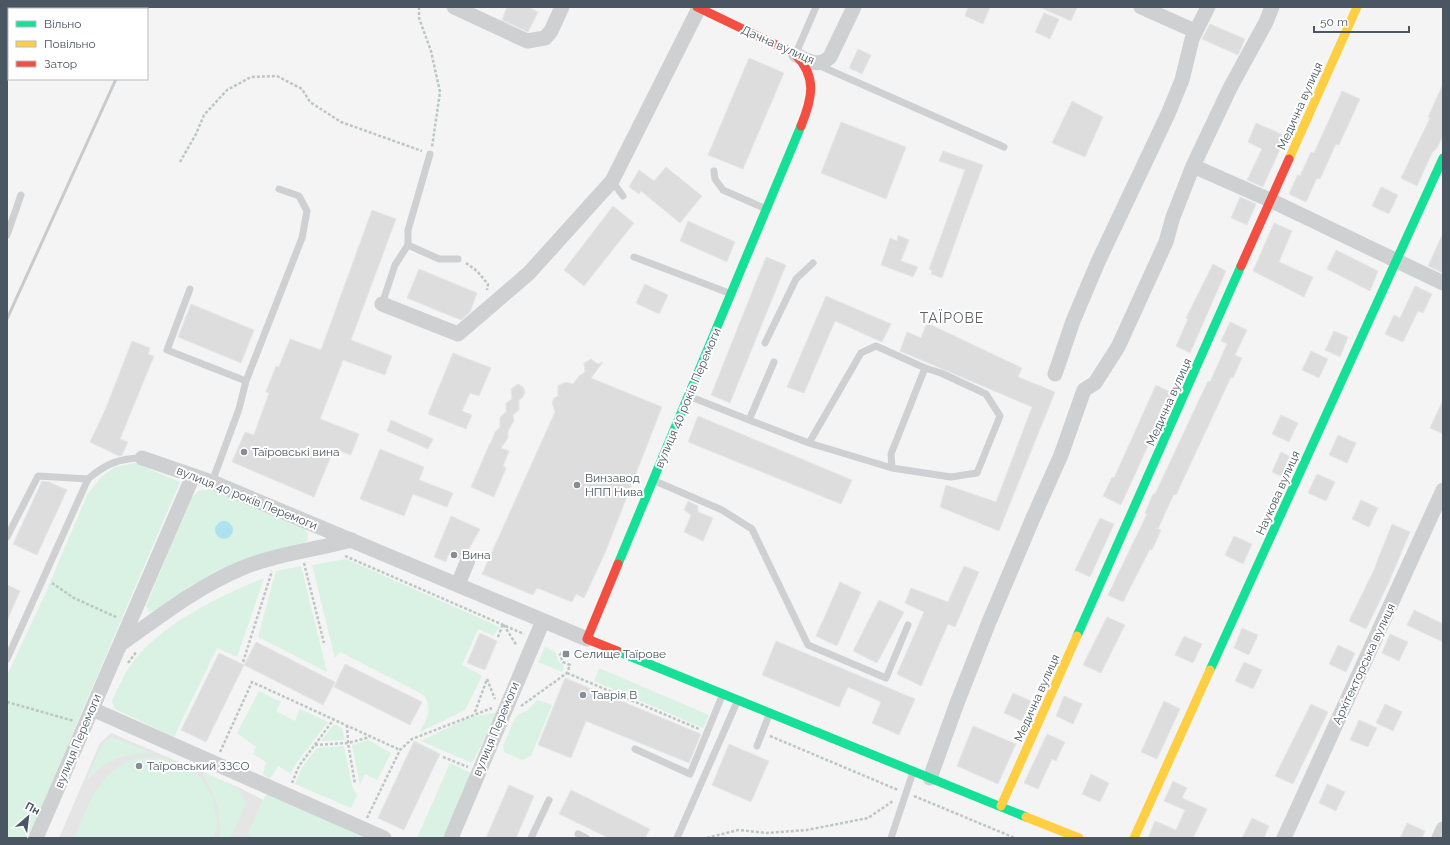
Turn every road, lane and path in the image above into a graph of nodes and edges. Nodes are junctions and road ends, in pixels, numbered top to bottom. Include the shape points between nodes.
1 (419, 7) edge
2 (454, 7) edge
3 (562, 7) edge
4 (816, 7) edge
5 (854, 7) edge
6 (1141, 7) edge
7 (1208, 7) edge
8 (1272, 7) edge
9 (1357, 7) edge
10 (698, 8) edge
11 (1196, 31) junction
12 (795, 54) junction
13 (816, 64) junction
14 (1004, 148) dead end
15 (430, 154) junction
16 (1443, 158) edge
17 (180, 162) dead end
18 (1193, 166) junction
19 (714, 171) dead end
20 (612, 181) junction
21 (279, 189) dead end
22 (22, 195) dead end
23 (623, 196) dead end
24 (1272, 200) junction
25 (766, 209) junction
26 (7, 235) edge
27 (408, 245) junction
28 (634, 257) dead end
29 (458, 259) joint
30 (1396, 261) junction
31 (813, 264) dead end
32 (1443, 283) edge
33 (190, 289) dead end
34 (731, 294) junction
35 (382, 304) joint
36 (491, 305) junction
37 (764, 343) dead end
38 (774, 362) dead end
39 (925, 368) junction
40 (1055, 374) dead end
41 (246, 381) junction
42 (688, 396) junction
43 (749, 420) junction
44 (809, 443) junction
45 (142, 458) joint
46 (892, 468) junction
47 (193, 476) junction
48 (88, 478) junction
49 (653, 480) junction
50 (212, 482) junction
51 (1443, 490) edge
52 (7, 537) edge
53 (352, 540) junction
54 (339, 556) dead end
55 (311, 560) dead end
56 (468, 560) dead end
57 (266, 570) dead end
58 (43, 578) junction
59 (458, 584) junction
60 (543, 621) junction
61 (130, 624) junction
62 (503, 624) junction
63 (908, 625) dead end
64 (498, 637) dead end
65 (535, 639) junction
66 (587, 639) junction
67 (324, 643) dead end
68 (121, 644) junction
69 (139, 648) dead end
70 (562, 652) dead end
71 (7, 658) edge
72 (526, 660) junction
73 (243, 662) dead end
74 (125, 667) dead end
75 (567, 673) junction
76 (723, 694) junction
77 (738, 700) junction
78 (7, 702) edge
79 (506, 706) junction
80 (92, 709) junction
81 (769, 712) junction
82 (475, 713) junction
83 (334, 719) junction
84 (85, 725) junction
85 (347, 725) junction
86 (707, 732) junction
87 (762, 733) junction
88 (371, 737) junction
89 (348, 743) junction
90 (315, 745) junction
91 (757, 746) dead end
92 (635, 749) dead end
93 (400, 750) junction
94 (443, 757) dead end
95 (216, 762) junction
96 (478, 771) junction
97 (913, 771) junction
98 (930, 778) junction
99 (355, 784) dead end
100 (905, 792) junction
101 (286, 795) junction
102 (550, 800) dead end
103 (1001, 806) junction
104 (362, 829) junction
105 (1443, 829) edge
106 (578, 834) dead end
107 (36, 838) edge
108 (384, 838) edge
109 (451, 838) edge
110 (531, 838) edge
111 (586, 838) edge
112 (677, 838) edge
113 (707, 838) edge
114 (891, 838) edge
115 (1015, 838) edge
116 (1079, 838) edge
117 (1134, 838) edge
118 (1284, 838) edge
119 (1439, 838) edge

1 - 15 path via 419,18 431,51 440,92
2 - 3 street via 527,41 545,38 551,32
4 - 12 lane
5 - 13 street, Дачна вулиця via 830,57
6 - 11 street
7 - 11 street
8 - 18 street
9 - 24 street, Медична вулиця
10 - 12 street, Дачна вулиця
10 - 20 street
11 - 40 street via 1182,80 1098,262 1073,321
12 - 13 street, Дачна вулиця
12 - 25 street, вулиця 40 років Перемоги via 808,70 812,86 811,97
13 - 14 lane
15 - 17 path via 341,122 310,102 302,89 277,76 251,77 227,90 204,115
15 - 27 lane via 408,230
16 - 30 street, Наукова вулиця
18 - 24 street
18 - 98 street via 1166,242 1118,347 1095,383 1084,390 1061,456 989,622
19 - 25 lane via 715,179 722,190
20 - 23 lane
20 - 36 street via 529,273
21 - 41 lane via 299,196 307,211 302,238
22 - 26 lane
24 - 30 street
24 - 103 street, Медична вулиця
25 - 34 street, вулиця 40 років Перемоги
27 - 29 lane via 439,259
27 - 35 lane via 395,265
28 - 34 lane
29 - 36 path via 477,271 488,284 487,301
30 - 32 street
30 - 117 street, Наукова вулиця
31 - 37 lane via 796,279
33 - 41 lane via 167,350
34 - 42 street, вулиця 40 років Перемоги
35 - 36 street via 458,334
38 - 43 lane
39 - 44 lane via 876,346 861,353
39 - 46 lane via 891,454
39 - 46 lane via 986,394 1000,416 977,473 951,477
41 - 50 lane via 239,409
42 - 43 lane
42 - 49 street, вулиця 40 років Перемоги
43 - 44 lane
44 - 46 lane
45 - 47 street, вулиця 40 років Перемоги
45 - 48 lane via 127,458 113,462
47 - 50 street, вулиця 40 років Перемоги
47 - 61 street, вулиця Перемоги
48 - 52 lane via 38,476
48 - 58 lane
49 - 63 lane via 722,510 752,529 808,645 886,678
49 - 66 street, вулиця 40 років Перемоги
50 - 53 street, вулиця 40 років Перемоги
51 - 118 street, Архітекторська вулиця
53 - 59 street, вулиця 40 років Перемоги
53 - 68 street, вулиця 40 років Перемоги via 268,559 239,569 197,592
54 - 62 path via 347,556
55 - 67 path via 304,561
56 - 59 street
57 - 73 path via 273,567
58 - 61 path via 74,598
58 - 71 lane
59 - 60 street, вулиця 40 років Перемоги
60 - 65 street, вулиця Перемоги
60 - 66 street, вулиця 40 років Перемоги
61 - 68 street, вулиця Перемоги
62 - 64 path
62 - 65 path
62 - 72 path
65 - 72 street, вулиця Перемоги
66 - 76 street
68 - 80 street, вулиця Перемоги
69 - 74 path
70 - 75 path via 560,655 563,662 570,665
72 - 79 street, вулиця Перемоги
75 - 79 path via 542,689 525,705
75 - 86 path
76 - 77 street
76 - 86 lane
77 - 81 street
77 - 112 lane
78 - 84 path
79 - 96 street, вулиця Перемоги
80 - 84 street, вулиця Перемоги
80 - 95 street
81 - 87 lane
81 - 97 street
82 - 82 path via 478,706 487,679 497,706
82 - 93 path via 412,739
83 - 85 path
83 - 90 path
83 - 95 path via 252,682
84 - 107 street, вулиця Перемоги
85 - 88 path
85 - 89 path
86 - 92 lane via 690,774
87 - 91 lane
87 - 100 path
88 - 89 path
88 - 93 path
89 - 90 path
89 - 99 path
90 - 101 path via 299,766
93 - 104 path
94 - 96 path
95 - 101 street
96 - 109 street, вулиця Перемоги
97 - 98 street
97 - 100 lane
98 - 103 street
100 - 113 path via 868,818 807,830 767,833 738,830
100 - 114 lane
100 - 115 path
101 - 104 street
102 - 110 lane
103 - 116 street
104 - 108 street
105 - 119 street
106 - 111 lane

